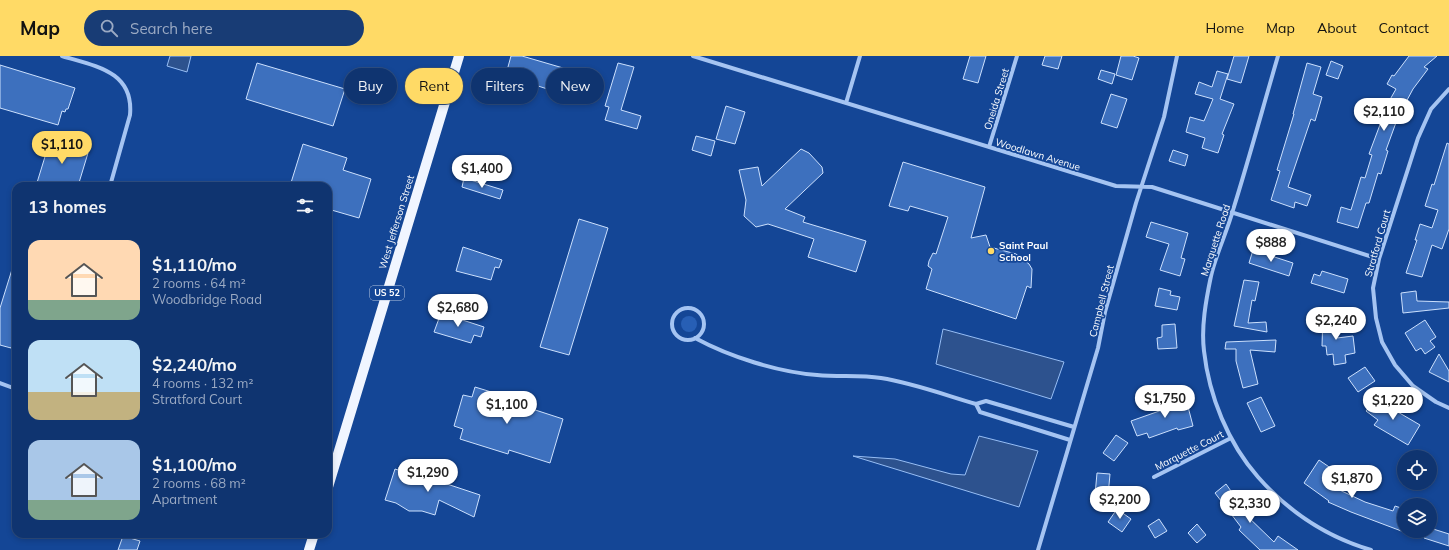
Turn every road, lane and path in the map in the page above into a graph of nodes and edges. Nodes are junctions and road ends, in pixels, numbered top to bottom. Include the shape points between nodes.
1 (62, 56) edge
2 (459, 56) edge
3 (693, 56) edge
4 (860, 56) edge
5 (1017, 56) edge
6 (1177, 56) edge
7 (1278, 56) edge
8 (1449, 89) edge
9 (846, 103) junction
10 (989, 147) junction
11 (111, 182) edge
12 (1141, 187) junction
13 (1233, 212) junction
14 (1379, 259) junction
15 (695, 338) junction
16 (0, 384) edge
17 (12, 388) edge
18 (976, 404) junction
19 (1449, 408) edge
20 (1074, 427) junction
21 (1231, 438) junction
22 (1070, 440) junction
23 (332, 474) edge
24 (1154, 477) dead end
25 (313, 538) edge
26 (309, 550) edge
27 (1038, 550) edge
28 (1371, 550) edge

1 - 11 street via 104,69 114,75 121,80 128,97 131,105 130,115
2 - 23 main road, West Jefferson Street / US 52
3 - 9 street, Woodlawn Avenue
4 - 9 street
5 - 10 street, Oneida Street
6 - 12 street, Campbell Street via 1164,117
7 - 13 street, Marquette Road
8 - 14 street, Stratford Court via 1431,109 1418,138
9 - 10 street, Woodlawn Avenue
10 - 12 street, Woodlawn Avenue via 1116,186
12 - 13 street, Woodlawn Avenue via 1152,187
12 - 20 street, Campbell Street
13 - 14 street, Woodlawn Avenue
13 - 21 street, Marquette Road via 1212,274 1205,313 1204,350 1210,384
14 - 19 street, Stratford Court via 1373,288 1382,342 1395,366 1413,386
15 - 15 street via 702,331 704,320 698,311 682,309 673,322 675,332 684,339
15 - 18 street via 713,348 778,369 818,375 884,379
16 - 17 street
18 - 20 street via 986,401
18 - 22 street via 980,412
20 - 22 street, Campbell Street
21 - 24 street, Marquette Court
21 - 28 street, Marquette Road via 1247,464 1268,489 1296,512 1326,532
22 - 27 street, Campbell Street
25 - 26 main road

